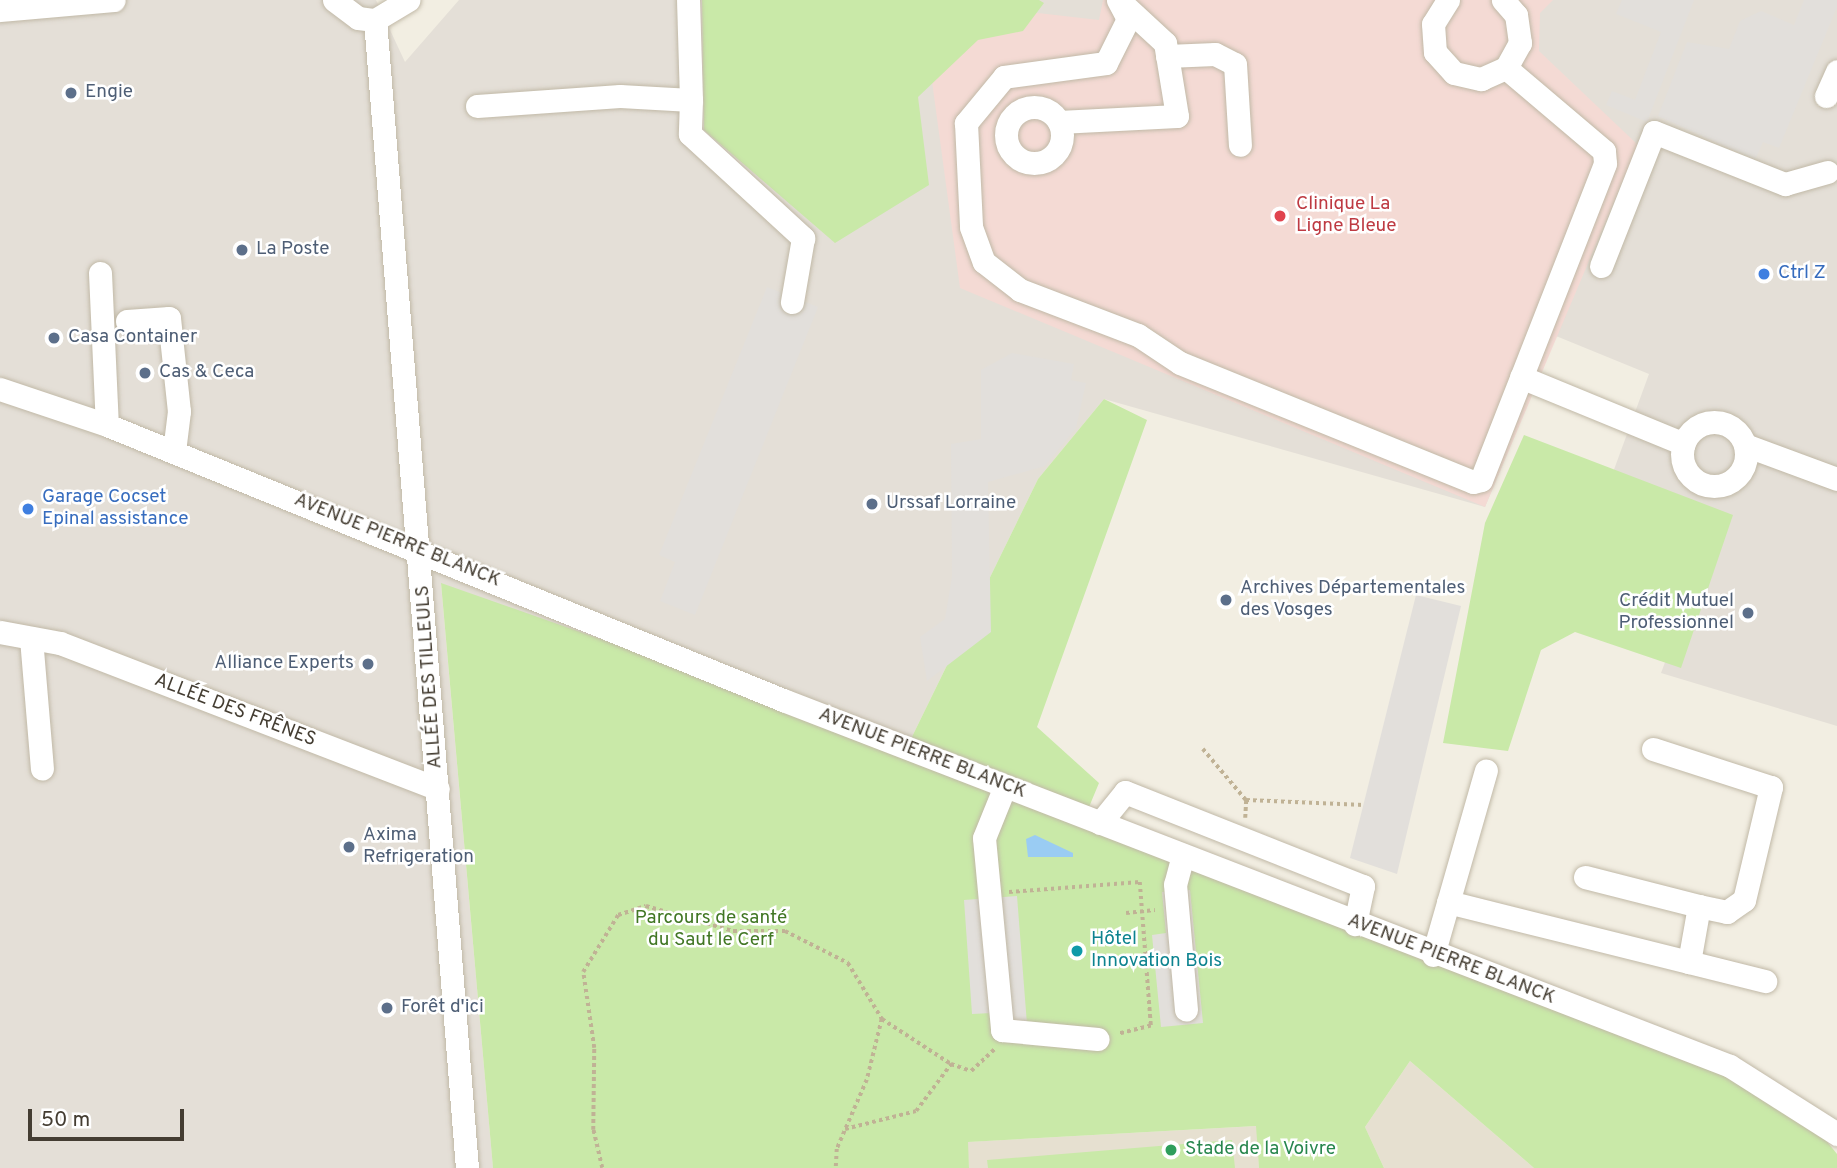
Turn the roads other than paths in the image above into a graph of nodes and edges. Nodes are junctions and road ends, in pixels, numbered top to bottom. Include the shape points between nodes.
1 (114, 0) edge
2 (334, 0) edge
3 (408, 0) edge
4 (688, 0) edge
5 (1448, 0) edge
6 (1122, 4) edge
7 (1516, 5) edge
8 (0, 10) edge
9 (375, 20) junction
10 (1167, 56) junction
11 (1506, 68) junction
12 (1837, 71) edge
13 (1826, 96) dead end
14 (691, 100) junction
15 (477, 106) dead end
16 (1059, 122) dead end
17 (1240, 145) dead end
18 (1827, 172) dead end
19 (1601, 266) dead end
20 (100, 273) dead end
21 (792, 302) dead end
22 (127, 321) dead end
23 (1521, 377) junction
24 (0, 389) edge
25 (107, 425) junction
26 (1684, 444) junction
27 (1745, 445) junction
28 (174, 452) junction
29 (1837, 479) edge
30 (421, 550) junction
31 (0, 632) edge
32 (31, 638) junction
33 (1653, 749) dead end
34 (42, 769) dead end
35 (1486, 770) dead end
36 (1005, 786) junction
37 (438, 789) junction
38 (1100, 823) junction
39 (1183, 855) junction
40 (1585, 877) dead end
41 (1448, 902) junction
42 (1699, 906) junction
43 (1355, 924) junction
44 (1433, 955) junction
45 (1689, 962) junction
46 (1765, 981) dead end
47 (1186, 1010) dead end
48 (1098, 1039) road end
49 (1837, 1134) edge
50 (467, 1168) edge

1 - 8 street
2 - 9 street via 358,18
3 - 9 street
4 - 14 street
5 - 11 street via 1433,24 1442,64 1467,79
6 - 10 street via 1165,43
6 - 23 street via 1121,40 1106,63 1004,78 966,123 971,227 984,262 1020,290 1138,335 1180,363 1473,482 1481,480
7 - 11 street via 1520,43
9 - 30 street, ALLÉE DES TILLEULS
10 - 16 street via 1177,116
10 - 17 street via 1215,54 1235,64
11 - 23 street via 1604,151 1605,163
12 - 13 street
14 - 15 street via 620,96
14 - 21 street via 690,134 803,238
18 - 19 street via 1785,184 1654,132
20 - 25 street
22 - 28 street via 169,318 179,411
23 - 26 street
24 - 25 street, AVENUE PIERRE BLANCK
25 - 28 street, AVENUE PIERRE BLANCK
26 - 27 street via 1692,430 1711,422 1732,428
26 - 27 street via 1685,469 1710,486 1738,475
27 - 29 street
28 - 30 street, AVENUE PIERRE BLANCK
30 - 36 street, AVENUE PIERRE BLANCK
30 - 37 street, ALLÉE DES TILLEULS
31 - 32 street, ALLÉE DES FRÊNES
32 - 34 street
32 - 37 street, ALLÉE DES FRÊNES via 60,643
33 - 42 street via 1767,780 1771,787 1744,900 1727,912
35 - 41 street
36 - 38 street, AVENUE PIERRE BLANCK
36 - 48 street via 984,838 1002,1030
37 - 50 street, ALLÉE DES TILLEULS
38 - 39 street, AVENUE PIERRE BLANCK
38 - 43 street via 1125,792 1363,886
39 - 43 street, AVENUE PIERRE BLANCK
39 - 47 street via 1175,884
40 - 42 street
41 - 44 street
41 - 45 street
42 - 45 street
43 - 44 street, AVENUE PIERRE BLANCK
44 - 49 street, AVENUE PIERRE BLANCK via 1730,1066
45 - 46 street

